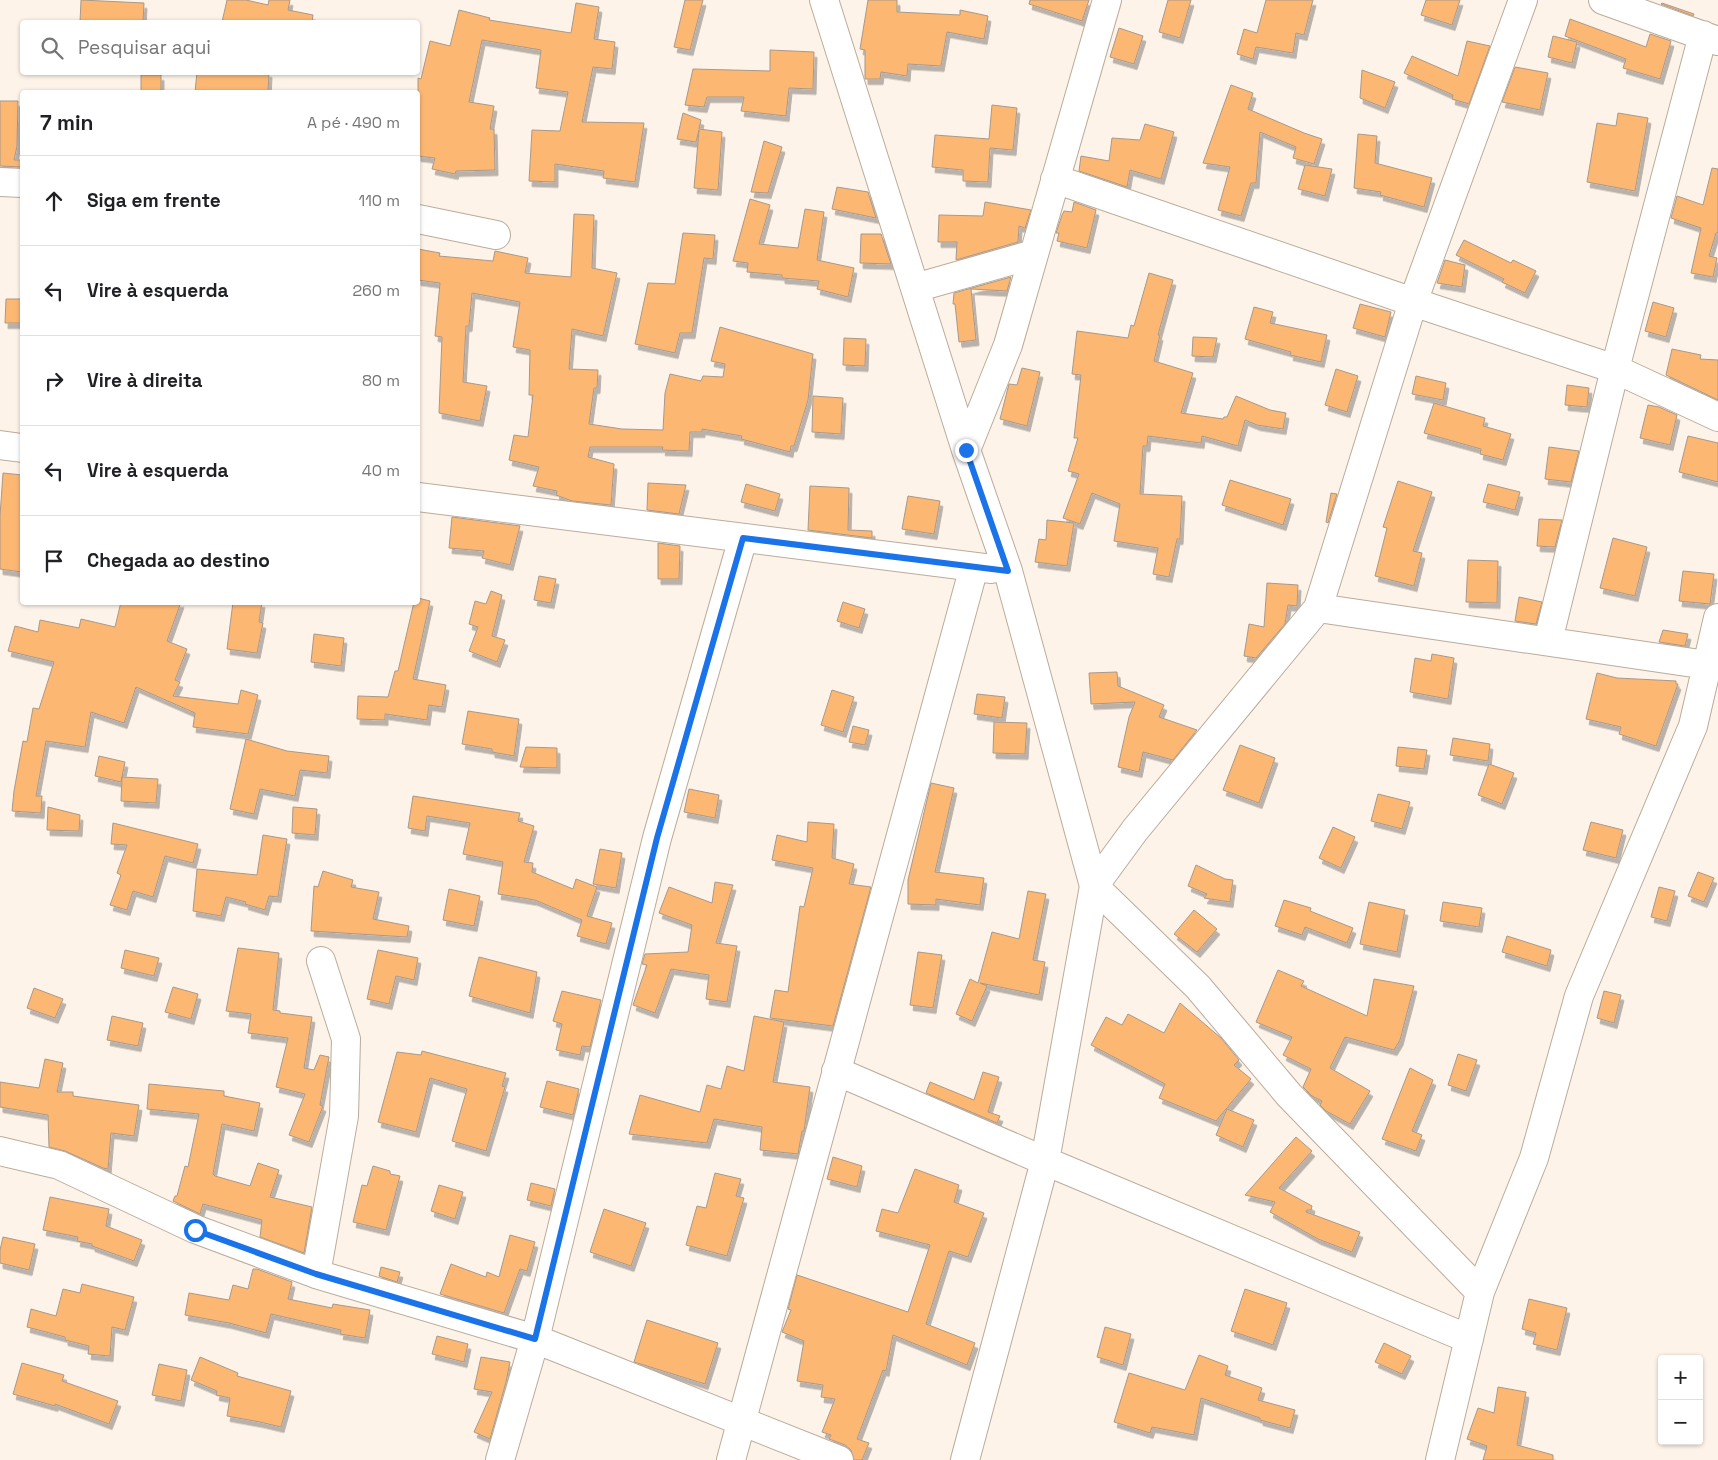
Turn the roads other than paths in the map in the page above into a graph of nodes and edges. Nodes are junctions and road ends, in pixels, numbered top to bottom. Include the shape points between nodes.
1 (824, 0) edge
2 (1107, 0) edge
3 (1523, 0) edge
4 (1603, 0) edge
5 (1711, 38) edge
6 (1055, 179) junction
7 (0, 182) edge
8 (20, 183) edge
9 (420, 219) edge
10 (496, 235) dead end
11 (1034, 254) junction
12 (915, 288) junction
13 (1413, 302) junction
14 (1615, 369) junction
15 (1718, 417) edge
16 (0, 445) edge
17 (20, 448) edge
18 (966, 450) junction
19 (420, 497) edge
20 (743, 538) junction
21 (974, 567) junction
22 (1008, 571) junction
23 (1318, 608) junction
24 (1718, 618) edge
25 (1548, 640) junction
26 (1707, 664) junction
27 (1094, 886) junction
28 (321, 961) dead end
29 (836, 1071) junction
30 (0, 1151) edge
31 (1045, 1161) junction
32 (316, 1274) junction
33 (1480, 1292) junction
34 (535, 1339) junction
35 (1469, 1339) junction
36 (741, 1421) junction
37 (500, 1460) edge
38 (731, 1460) edge
39 (838, 1460) edge
40 (965, 1460) edge
41 (1440, 1460) edge

1 - 12 street
2 - 6 street
3 - 13 street
4 - 5 street
5 - 14 street
6 - 11 street
6 - 13 street
7 - 8 street
9 - 10 street
11 - 12 street
11 - 18 street via 1008,345
12 - 18 street
13 - 14 street
13 - 23 street
14 - 15 street
14 - 25 street
16 - 17 street
18 - 22 street
19 - 20 street
20 - 21 street
20 - 34 street via 657,838
21 - 22 street
21 - 29 street
22 - 27 street
23 - 25 street
23 - 27 street via 1135,830
24 - 26 street
25 - 26 street
26 - 33 street via 1693,726 1579,996 1534,1158
27 - 31 street
27 - 33 street via 1198,987 1289,1096
28 - 32 street via 346,1039 344,1116
29 - 31 street
29 - 36 street
30 - 32 street via 59,1165 195,1230
31 - 35 street
31 - 40 street
32 - 34 street
33 - 35 street
34 - 36 street
34 - 37 street
35 - 41 street
36 - 38 street
36 - 39 street

